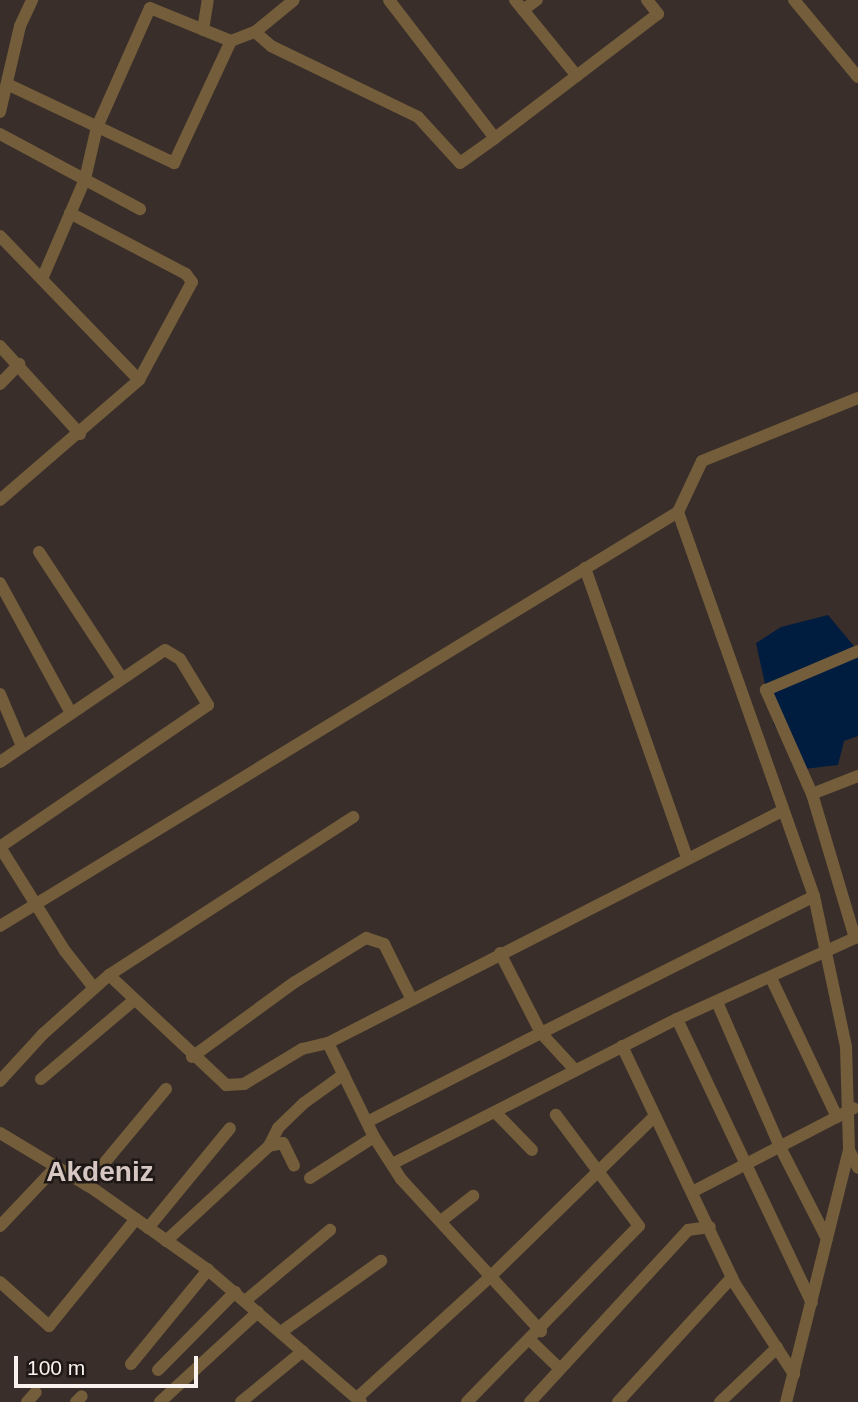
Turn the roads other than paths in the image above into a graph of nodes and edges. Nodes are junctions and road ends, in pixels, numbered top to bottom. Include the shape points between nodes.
1 (32, 0) edge
2 (208, 0) edge
3 (294, 0) edge
4 (389, 0) edge
5 (537, 0) edge
6 (647, 0) edge
7 (794, 0) edge
8 (519, 5) edge
9 (203, 30) junction
10 (255, 32) junction
11 (231, 41) junction
12 (577, 76) junction
13 (858, 77) edge
14 (7, 84) junction
15 (0, 110) edge
16 (97, 127) junction
17 (0, 134) edge
18 (495, 138) junction
19 (85, 179) junction
20 (140, 209) dead end
21 (70, 213) junction
22 (0, 236) edge
23 (42, 279) junction
24 (0, 346) edge
25 (19, 365) junction
26 (139, 380) junction
27 (0, 384) edge
28 (858, 398) edge
29 (80, 434) junction
30 (0, 500) edge
31 (678, 512) junction
32 (39, 552) dead end
33 (585, 568) junction
34 (0, 583) edge
35 (858, 651) edge
36 (121, 677) junction
37 (0, 694) edge
38 (71, 713) junction
39 (22, 746) junction
40 (0, 762) edge
41 (858, 776) edge
42 (812, 794) junction
43 (782, 811) junction
44 (353, 817) dead end
45 (687, 858) junction
46 (814, 896) junction
47 (35, 905) junction
48 (0, 926) edge
49 (825, 949) junction
50 (500, 953) junction
51 (109, 975) junction
52 (771, 978) junction
53 (94, 988) junction
54 (411, 998) junction
55 (134, 1000) junction
56 (717, 1002) junction
57 (677, 1019) junction
58 (541, 1033) junction
59 (328, 1043) junction
60 (622, 1046) junction
61 (192, 1057) junction
62 (575, 1070) junction
63 (344, 1074) junction
64 (41, 1079) dead end
65 (0, 1081) edge
66 (166, 1089) dead end
67 (854, 1108) edge
68 (495, 1112) junction
69 (556, 1115) dead end
70 (838, 1117) junction
71 (653, 1118) junction
72 (367, 1122) junction
73 (230, 1128) dead end
74 (2, 1137) edge
75 (374, 1137) junction
76 (269, 1146) junction
77 (780, 1147) junction
78 (532, 1150) dead end
79 (849, 1150) junction
80 (392, 1164) junction
81 (746, 1165) junction
82 (294, 1166) dead end
83 (56, 1167) junction
84 (858, 1168) edge
85 (597, 1169) junction
86 (310, 1178) dead end
87 (86, 1185) junction
88 (692, 1192) junction
89 (473, 1196) dead end
90 (136, 1219) junction
91 (441, 1221) junction
92 (0, 1226) edge
93 (710, 1227) junction
94 (148, 1228) junction
95 (330, 1230) dead end
96 (827, 1239) junction
97 (166, 1241) junction
98 (381, 1261) dead end
99 (208, 1270) junction
100 (491, 1276) junction
101 (732, 1277) junction
102 (0, 1282) edge
103 (240, 1296) junction
104 (812, 1303) junction
105 (258, 1312) junction
106 (541, 1331) junction
107 (281, 1332) junction
108 (531, 1341) junction
109 (777, 1349) junction
110 (303, 1352) junction
111 (131, 1364) dead end
112 (560, 1369) junction
113 (158, 1370) dead end
114 (794, 1374) junction
115 (355, 1401) edge
116 (160, 1402) edge
117 (241, 1402) edge
118 (467, 1402) edge
119 (530, 1402) edge
120 (618, 1402) edge
121 (720, 1402) edge
122 (786, 1402) edge

1 - 14 street via 20,26
2 - 9 street
3 - 10 street
4 - 18 street
5 - 8 street
6 - 12 street via 658,14
7 - 13 street
8 - 12 street
9 - 11 street
9 - 16 street via 150,8
10 - 11 street
10 - 18 street via 271,46 418,117 460,163
11 - 16 street via 174,163
12 - 18 street
14 - 15 street
14 - 16 street
16 - 19 street
17 - 19 street
19 - 20 street
19 - 21 street
21 - 23 street
21 - 26 street via 191,277
22 - 23 street
23 - 26 street
24 - 25 street
25 - 27 street
25 - 29 street
26 - 29 street
28 - 31 street via 702,461
29 - 30 street
31 - 33 street
31 - 43 street
32 - 36 street
33 - 45 street
33 - 47 street
34 - 38 street
35 - 42 street via 766,690
36 - 38 street
36 - 47 street via 165,650 180,659 208,705 0,847
37 - 39 street
38 - 39 street
39 - 40 street
41 - 42 street
42 - 49 street via 855,938
43 - 45 street
43 - 46 street
44 - 51 street
45 - 50 street
46 - 49 street
46 - 58 street
47 - 48 street
47 - 53 street
49 - 52 street
49 - 67 street
50 - 54 street
50 - 58 street
51 - 53 street
51 - 55 street
52 - 56 street
52 - 70 street
53 - 65 street
54 - 59 street
54 - 61 street via 384,944 366,938 295,982
55 - 61 street
55 - 64 street
56 - 57 street
56 - 77 street
57 - 60 street
57 - 81 street
58 - 62 street
58 - 72 street
59 - 61 street via 302,1048 233,1087
59 - 63 street
60 - 62 street
60 - 71 street
62 - 68 street
63 - 72 street
63 - 76 street via 304,1103 278,1129
66 - 87 street
67 - 70 street
67 - 79 street
68 - 78 street
68 - 80 street
69 - 85 street
70 - 77 street
71 - 85 street
71 - 88 street
72 - 75 street
73 - 94 street
74 - 83 street
75 - 80 street
75 - 86 street
76 - 82 street via 283,1143
76 - 97 street
77 - 81 street
77 - 96 street
79 - 84 street
79 - 96 street
80 - 91 street
81 - 88 street
81 - 104 street
83 - 87 street
83 - 92 street
85 - 100 street
85 - 106 street via 639,1226
87 - 90 street
88 - 93 street
89 - 91 street
90 - 94 street
90 - 102 street via 49,1326
91 - 100 street
93 - 101 street
93 - 112 street via 688,1230
94 - 97 street
95 - 103 street
96 - 104 street
97 - 99 street
98 - 107 street
99 - 103 street
99 - 111 street
100 - 106 street
100 - 115 street
101 - 109 street
101 - 120 street
103 - 105 street
103 - 113 street
104 - 114 street
105 - 107 street
105 - 116 street
106 - 108 street
107 - 110 street
108 - 112 street
108 - 118 street
109 - 114 street
109 - 121 street
110 - 115 street
110 - 117 street
112 - 119 street
114 - 122 street

